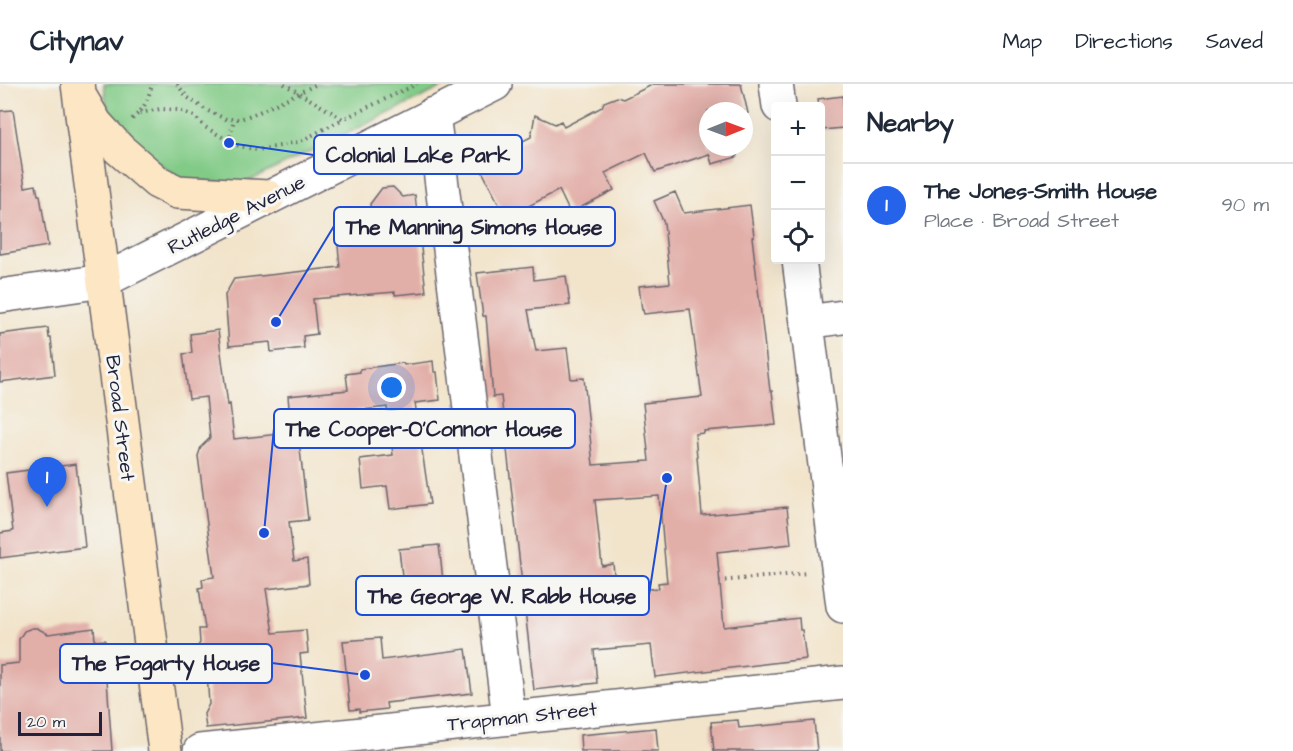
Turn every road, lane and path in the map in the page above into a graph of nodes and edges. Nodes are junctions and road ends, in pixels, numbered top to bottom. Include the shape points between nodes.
1 (152, 84) edge
2 (177, 84) edge
3 (284, 84) edge
4 (317, 84) edge
5 (417, 84) edge
6 (495, 84) edge
7 (776, 84) edge
8 (79, 91) edge
9 (299, 93) junction
10 (778, 102) edge
11 (141, 113) junction
12 (433, 114) junction
13 (234, 119) junction
14 (343, 119) junction
15 (129, 121) dead end
16 (229, 142) junction
17 (268, 197) junction
18 (800, 264) edge
19 (104, 281) junction
20 (0, 296) edge
21 (843, 317) edge
22 (807, 322) junction
23 (812, 573) dead end
24 (719, 581) dead end
25 (843, 606) edge
26 (843, 683) edge
27 (509, 718) junction
28 (165, 751) edge
29 (200, 751) edge

1 - 11 path
2 - 13 path via 187,97 206,110
3 - 9 path
4 - 9 path
5 - 14 path
6 - 12 street, Rutledge Avenue
7 - 10 street
8 - 17 main road via 96,124 157,182 177,192
8 - 19 main road, Broad Street
9 - 13 path
9 - 14 path
11 - 15 path
11 - 16 path via 179,110 194,116
12 - 17 street, Rutledge Avenue
12 - 27 street
13 - 16 path
14 - 16 path via 301,141 280,146 257,150
17 - 19 street, Rutledge Avenue
18 - 22 street
19 - 20 street, Rutledge Avenue
19 - 28 main road, Broad Street
21 - 22 street
22 - 25 street
23 - 24 path
26 - 27 street, Trapman Street
27 - 29 street, Trapman Street

